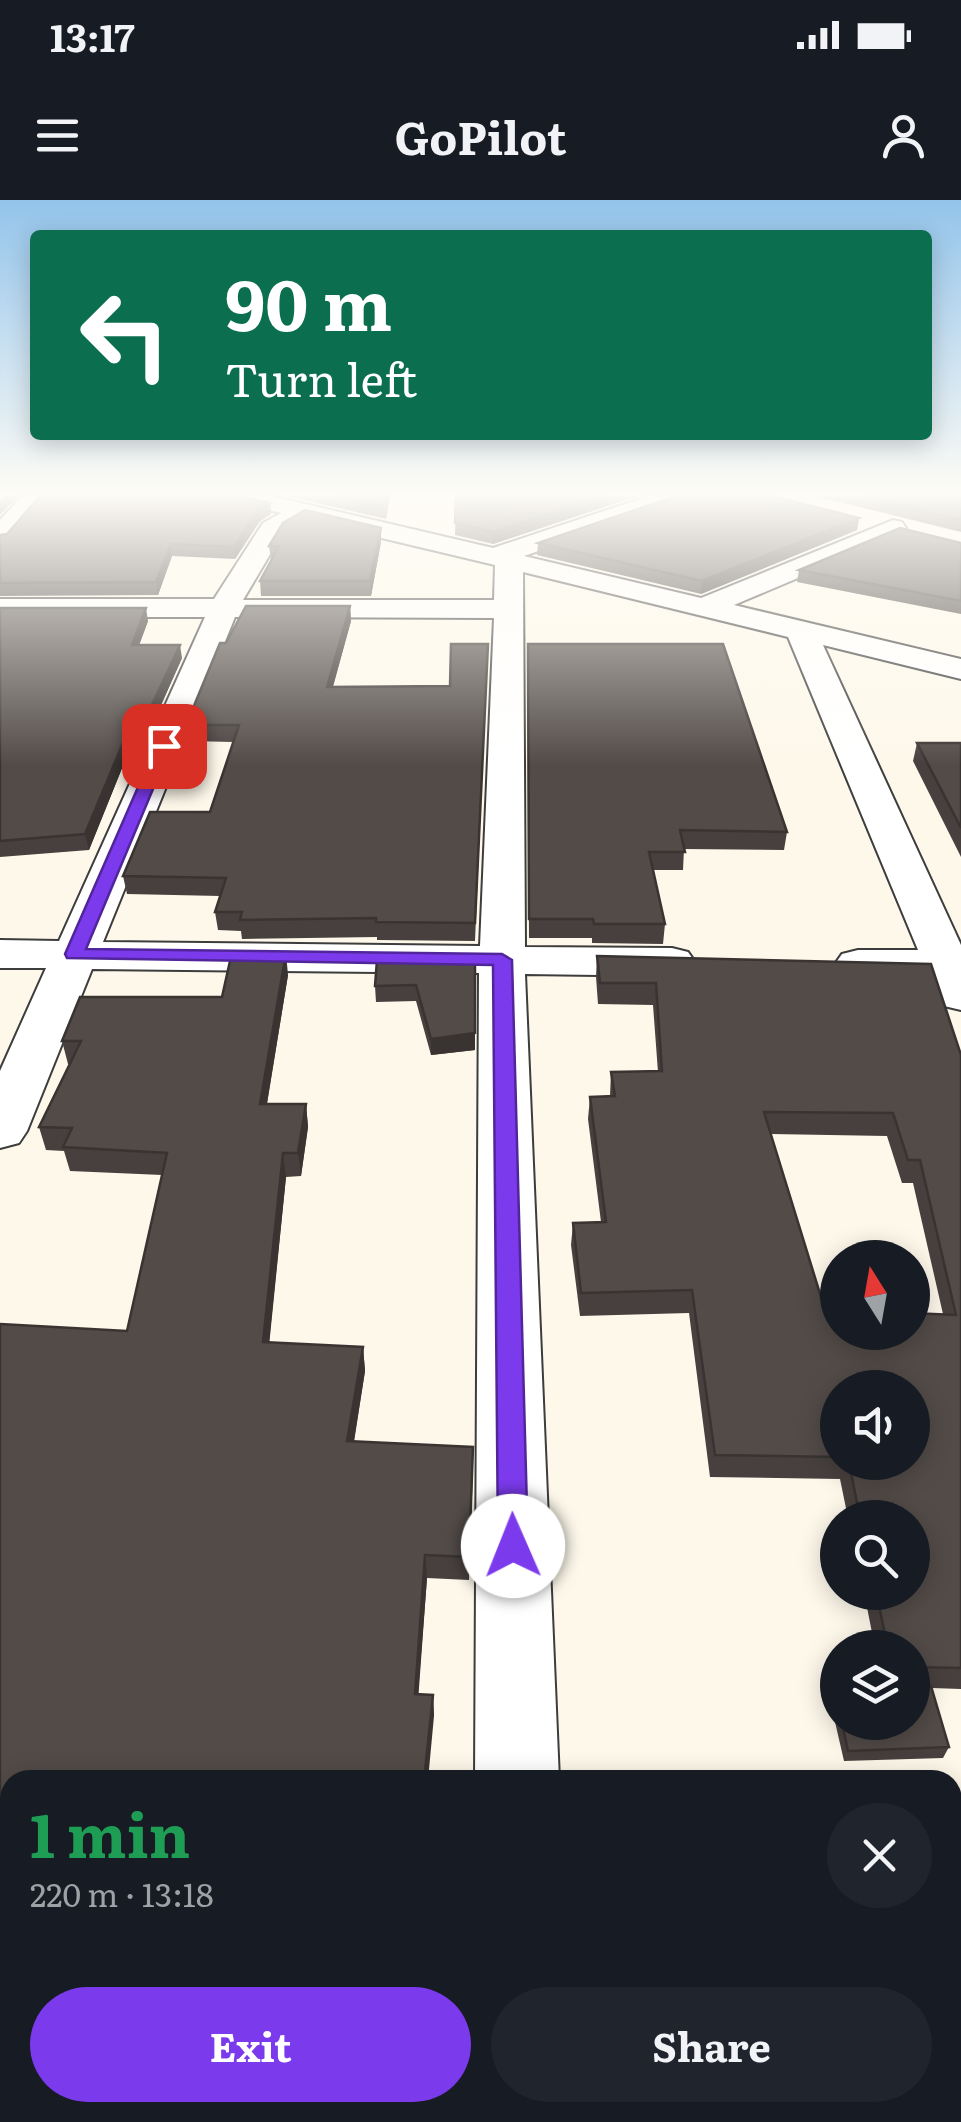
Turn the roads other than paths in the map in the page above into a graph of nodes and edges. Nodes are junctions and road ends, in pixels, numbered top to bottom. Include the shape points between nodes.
1 (237, 586) edge
2 (415, 586) edge
3 (502, 586) edge
4 (562, 586) edge
5 (758, 586) edge
6 (224, 607) junction
7 (0, 608) edge
8 (700, 608) junction
9 (802, 633) junction
10 (961, 669) edge
11 (0, 954) edge
12 (74, 954) junction
13 (502, 960) junction
14 (715, 962) edge
15 (812, 963) edge
16 (956, 975) edge
17 (0, 1131) edge
18 (517, 1770) edge

1 - 6 street
2 - 6 street
3 - 13 street via 509,740
4 - 8 street
5 - 8 street
6 - 7 street
6 - 12 street
8 - 9 street
9 - 10 street
9 - 16 street
11 - 12 street
12 - 13 street
12 - 17 street
13 - 14 street
13 - 18 street
15 - 16 street

